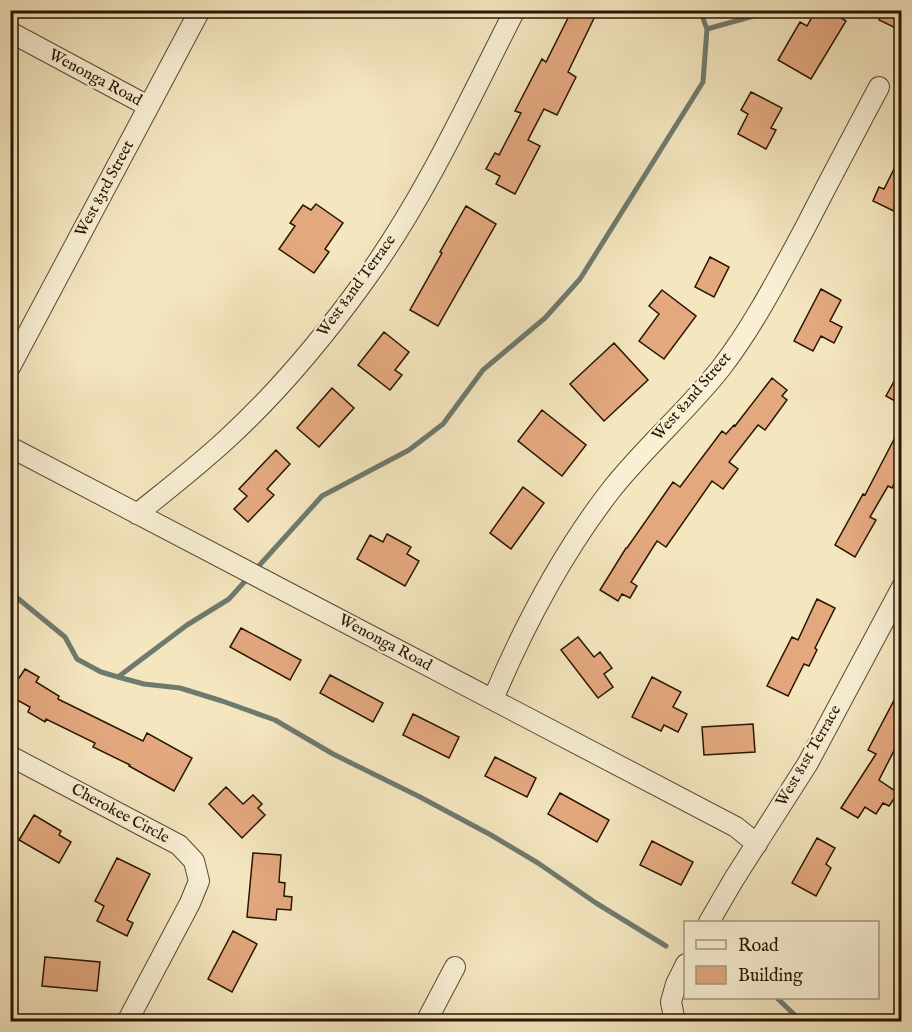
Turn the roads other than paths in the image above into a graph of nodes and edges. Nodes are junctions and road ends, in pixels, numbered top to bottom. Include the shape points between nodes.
1 (200, 10) edge
2 (515, 10) edge
3 (10, 32) edge
4 (879, 87) dead end
5 (148, 106) junction
6 (10, 367) edge
7 (10, 447) edge
8 (137, 514) junction
9 (902, 587) edge
10 (492, 699) junction
11 (10, 756) edge
12 (757, 843) junction
13 (711, 921) edge
14 (684, 966) edge
15 (455, 967) dead end
16 (127, 1022) edge
17 (426, 1022) edge
18 (675, 1022) edge

1 - 5 street, West 83rd Street
2 - 8 street, West 82nd Terrace via 408,213 341,313 230,436
3 - 5 street, Wenonga Road
4 - 10 street, West 82nd Street via 750,326 690,404 611,489 583,529 533,614
5 - 6 street, West 83rd Street
7 - 8 street, Wenonga Road
8 - 10 street, Wenonga Road
9 - 12 street, West 81st Terrace via 808,763
10 - 12 street, Wenonga Road via 736,827
11 - 16 street, Cherokee Circle via 179,845 195,861 199,881 190,903
12 - 13 street, West 81st Terrace
14 - 18 street via 671,1002
15 - 17 street

